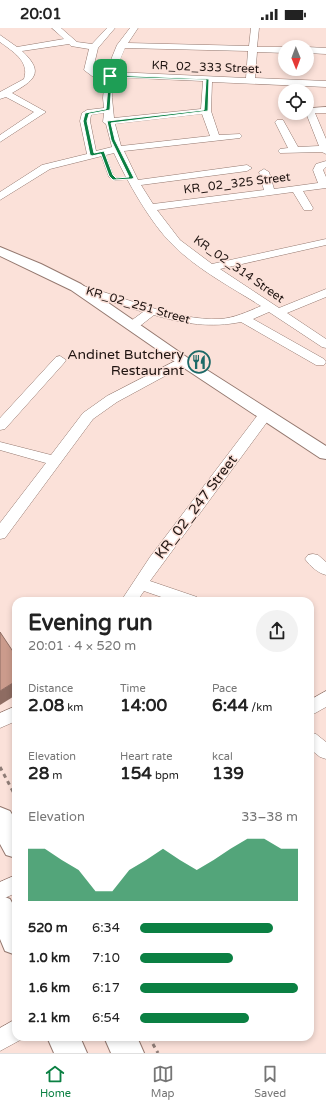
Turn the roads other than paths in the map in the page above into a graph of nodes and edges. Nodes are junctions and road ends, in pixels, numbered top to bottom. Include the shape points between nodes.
1 (56, 28) edge
2 (111, 28) edge
3 (134, 28) edge
4 (255, 28) edge
5 (0, 38) edge
6 (70, 41) junction
7 (121, 45) junction
8 (94, 47) junction
9 (254, 48) junction
10 (16, 50) junction
11 (278, 50) edge
12 (314, 50) edge
13 (326, 51) edge
14 (110, 76) junction
15 (208, 79) junction
16 (250, 80) junction
17 (326, 84) edge
18 (3, 95) edge
19 (108, 110) junction
20 (326, 110) edge
21 (206, 111) junction
22 (108, 122) junction
23 (280, 122) dead end
24 (237, 136) dead end
25 (0, 138) edge
26 (216, 139) junction
27 (117, 149) junction
28 (294, 150) junction
29 (326, 150) edge
30 (283, 151) dead end
31 (102, 152) junction
32 (92, 155) junction
33 (326, 164) edge
34 (247, 168) dead end
35 (264, 172) dead end
36 (133, 181) junction
37 (325, 185) edge
38 (296, 189) junction
39 (270, 192) junction
40 (0, 197) edge
41 (151, 208) junction
42 (308, 208) dead end
43 (326, 242) edge
44 (0, 251) edge
45 (210, 268) junction
46 (76, 287) junction
47 (326, 293) edge
48 (274, 310) junction
49 (152, 311) junction
50 (244, 320) junction
51 (132, 326) junction
52 (326, 344) edge
53 (60, 360) dead end
54 (183, 361) junction
55 (320, 362) dead end
56 (265, 416) junction
57 (0, 426) edge
58 (0, 446) edge
59 (326, 454) edge
60 (54, 461) junction
61 (0, 534) edge
62 (313, 559) dead end
63 (326, 570) edge
64 (140, 584) junction
65 (132, 597) edge
66 (179, 597) edge
67 (326, 698) edge
68 (314, 706) edge
69 (12, 715) edge
70 (0, 720) edge
71 (314, 742) edge
72 (326, 752) edge
73 (0, 819) edge
74 (12, 839) edge
75 (12, 886) edge
76 (0, 891) edge
77 (0, 908) edge
78 (12, 933) edge
79 (12, 1032) edge
80 (0, 1040) edge
81 (65, 1041) edge
82 (122, 1041) edge
83 (71, 1053) edge
84 (128, 1053) edge

1 - 6 street
2 - 8 street
3 - 7 street, KR_02_314 Street
4 - 9 street
5 - 10 street
6 - 8 street
6 - 10 street
7 - 9 street
7 - 14 street, KR_02_314 Street
8 - 14 street, KR_02_333 Street. via 88,70 95,74
9 - 11 street
9 - 16 street
10 - 18 street via 27,62 30,71 28,80
12 - 13 street
14 - 15 street, KR_02_333 Street.
14 - 19 street, KR_02_314 Street
15 - 16 street, KR_02_333 Street.
15 - 21 street
16 - 17 street, KR_02_333 Street.
18 - 25 street via 41,112
19 - 22 street, KR_02_314 Street
19 - 32 street via 87,113 85,121
20 - 29 street via 310,112
21 - 22 street
21 - 26 street
22 - 27 street, KR_02_314 Street
23 - 28 street
24 - 26 street
26 - 27 street
27 - 31 street
27 - 36 street, KR_02_314 Street
28 - 29 street
28 - 30 street
31 - 32 street
31 - 36 lane via 111,176 115,179
32 - 40 street via 46,167
33 - 37 street via 318,170
34 - 36 street
35 - 39 street
36 - 41 street, KR_02_314 Street
37 - 38 street, KR_02_325 Street
38 - 39 street, KR_02_325 Street
38 - 42 street
39 - 41 street, KR_02_325 Street
41 - 45 street, KR_02_314 Street via 176,241
43 - 45 street
44 - 46 street
45 - 48 street, KR_02_314 Street
46 - 49 street, KR_02_251 Street via 105,294
46 - 51 street
47 - 48 street, KR_02_251 Street
48 - 50 street, KR_02_251 Street
48 - 52 street, KR_02_314 Street
49 - 50 street, KR_02_251 Street via 207,324
49 - 51 street
50 - 55 street
51 - 54 street
53 - 57 street
54 - 56 street
54 - 60 street via 112,399 88,416
56 - 59 street
56 - 64 street, KR_02_247 Street
58 - 60 street
60 - 61 street
62 - 63 street
64 - 65 street, KR_02_247 Street
64 - 66 street
67 - 68 street
69 - 70 street
71 - 72 street
73 - 74 main road
75 - 76 street
77 - 78 main road
79 - 80 street
81 - 83 main road
82 - 84 main road

